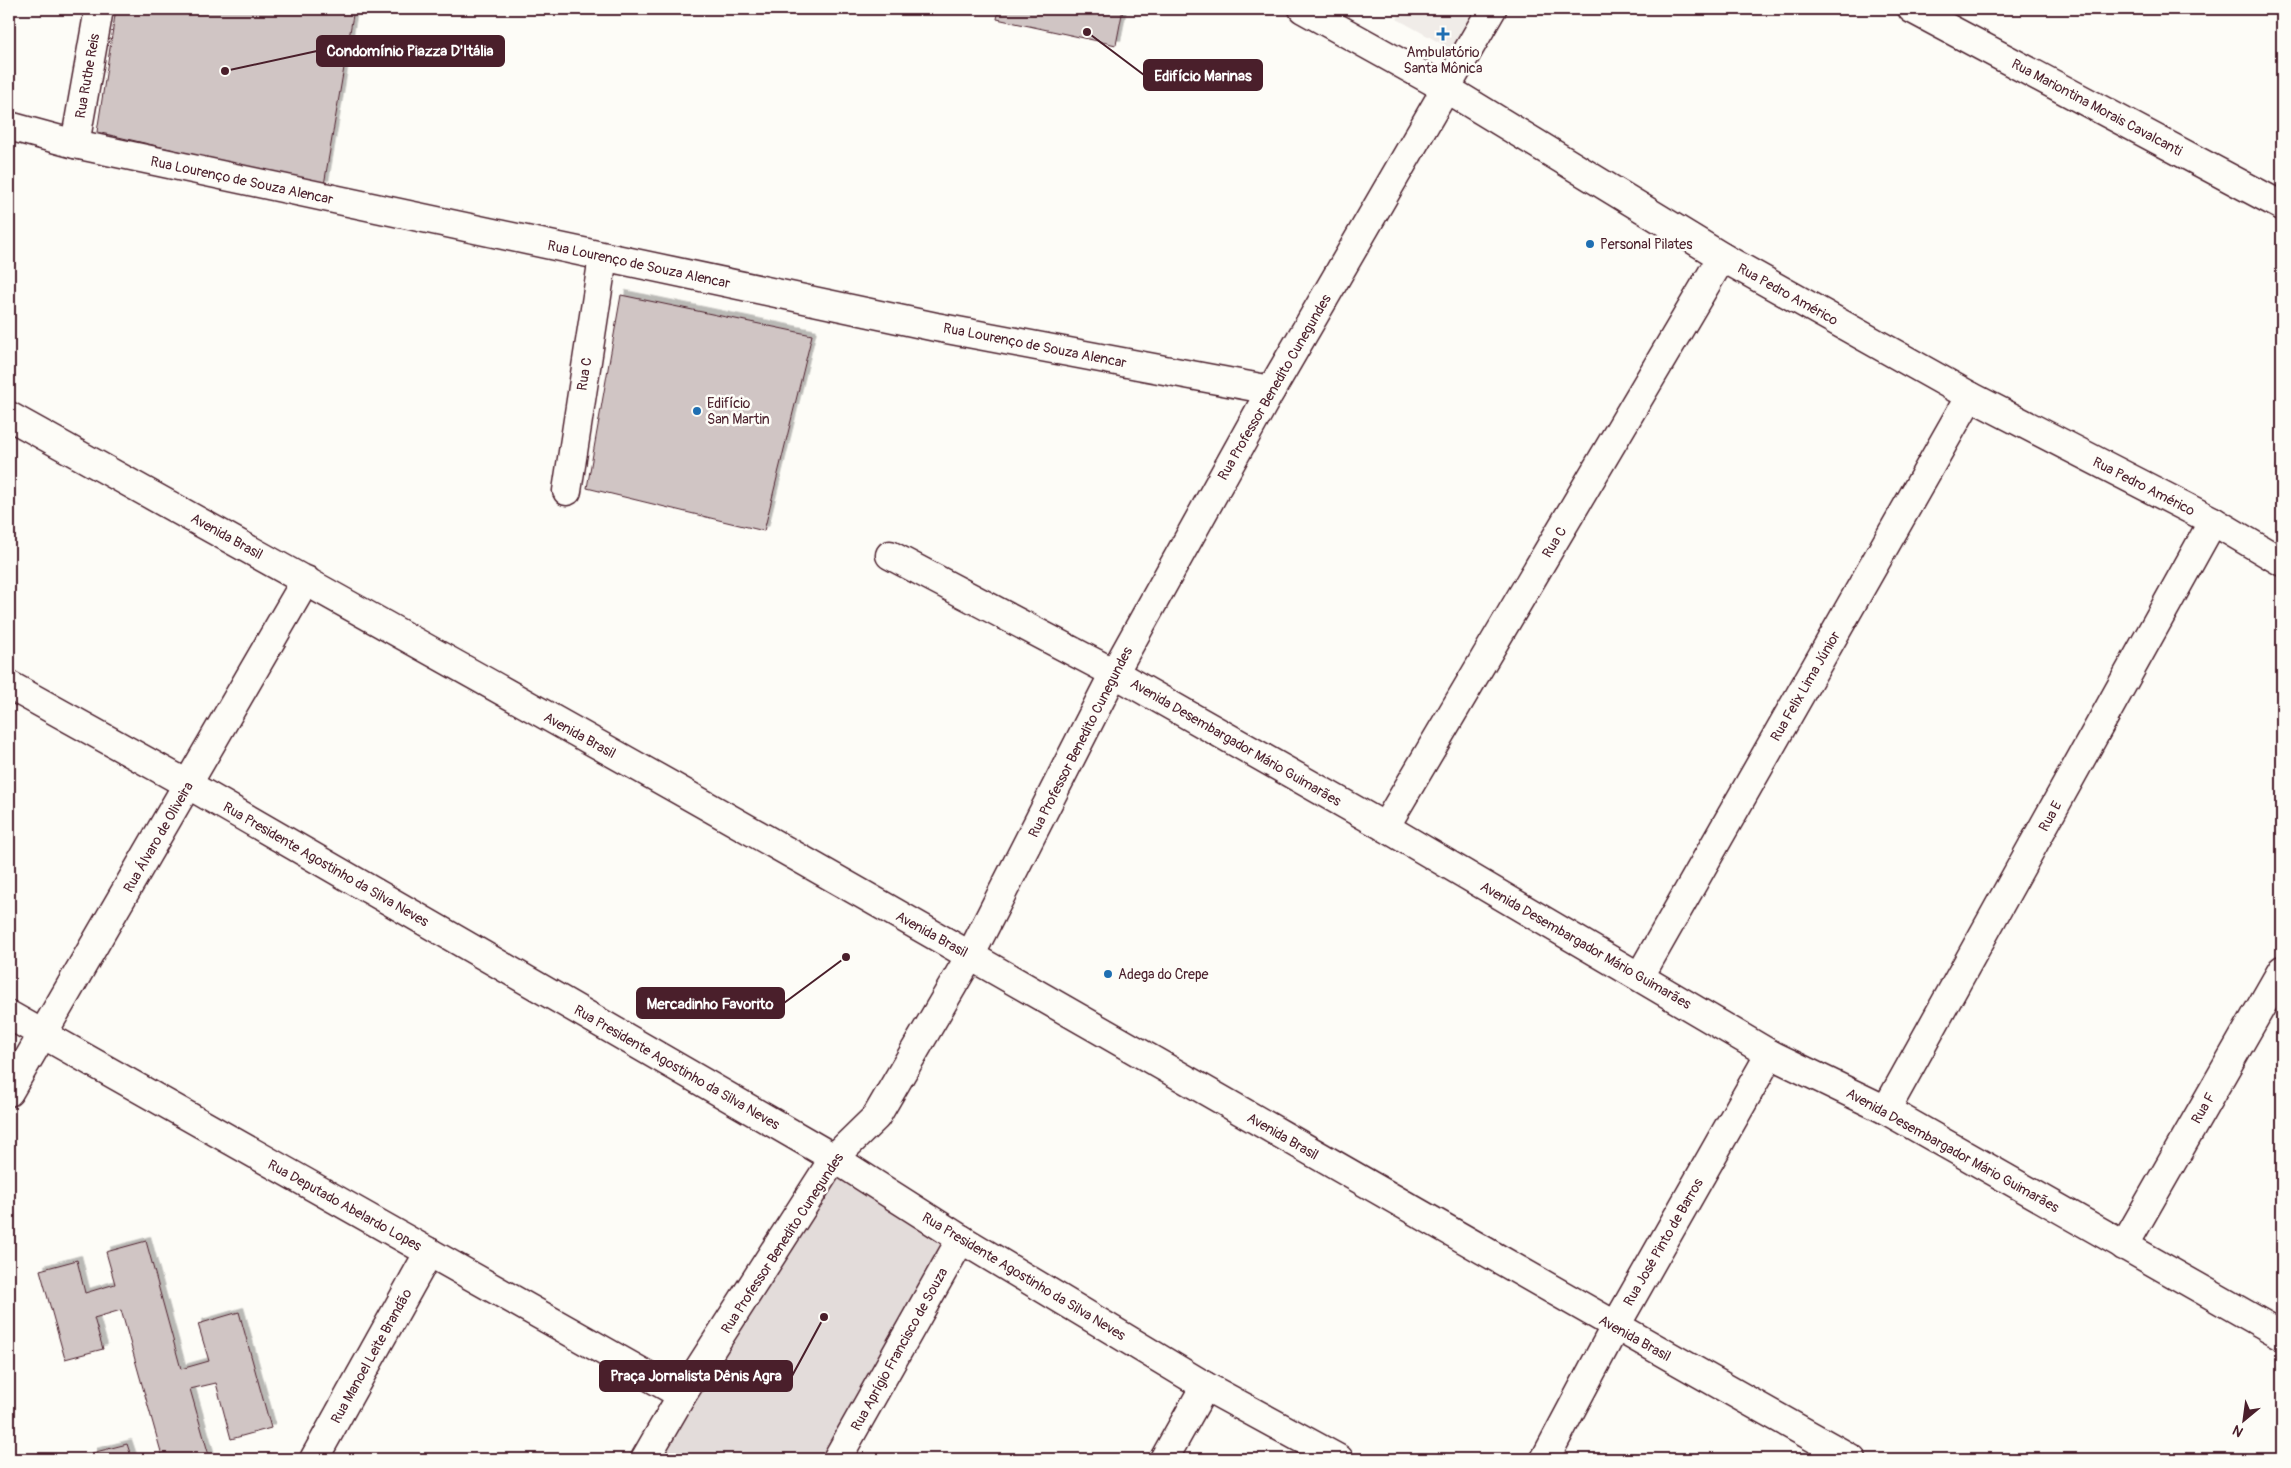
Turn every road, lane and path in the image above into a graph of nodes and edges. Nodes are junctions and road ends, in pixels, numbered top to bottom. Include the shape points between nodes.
1 (99, 9) edge
2 (1303, 9) edge
3 (1492, 9) edge
4 (1912, 9) edge
5 (1447, 89) junction
6 (9, 126) edge
7 (75, 144) junction
8 (2282, 206) edge
9 (603, 257) junction
10 (1722, 257) junction
11 (1271, 390) junction
12 (1970, 396) junction
13 (9, 416) edge
14 (567, 491) dead end
15 (2213, 521) junction
16 (890, 555) dead end
17 (2282, 562) edge
18 (306, 580) junction
19 (1114, 673) junction
20 (9, 685) edge
21 (189, 785) junction
22 (1385, 827) junction
23 (970, 956) junction
24 (2282, 970) edge
25 (1640, 976) junction
26 (9, 1015) edge
27 (43, 1034) junction
28 (1770, 1054) junction
29 (9, 1092) edge
30 (1886, 1110) junction
31 (834, 1158) junction
32 (961, 1239) junction
33 (2124, 1246) junction
34 (429, 1252) junction
35 (1614, 1327) junction
36 (2282, 1335) edge
37 (1205, 1386) junction
38 (682, 1395) junction
39 (314, 1459) edge
40 (645, 1459) edge
41 (836, 1459) edge
42 (1164, 1459) edge
43 (1339, 1459) edge
44 (1545, 1459) edge
45 (1852, 1459) edge

1 - 7 street, Rua Ruthe Reis
2 - 5 street, Rua Pedro Américo
3 - 5 street, Rua Professor Benedito Cunegundes
4 - 8 street, Rua Mariontina Morais Cavalcanti
5 - 10 street, Rua Pedro Américo
5 - 11 street, Rua Professor Benedito Cunegundes
6 - 7 street, Rua Lourenço de Souza Alencar
7 - 9 street, Rua Lourenço de Souza Alencar
9 - 11 street, Rua Lourenço de Souza Alencar via 936,326
9 - 14 street, Rua C
10 - 12 street, Rua Pedro Américo
10 - 22 street, Rua C
11 - 19 street, Rua Professor Benedito Cunegundes
12 - 15 street, Rua Pedro Américo
12 - 25 street, Rua Felix Lima Júnior
13 - 18 street, Avenida Brasil
15 - 17 street, Rua Pedro Américo
15 - 30 street, Rua E
16 - 19 street, Avenida Desembargador Mário Guimarães
18 - 21 street, Rua Álvaro de Oliveira
18 - 23 street, Avenida Brasil
19 - 22 street, Avenida Desembargador Mário Guimarães
19 - 23 street, Rua Professor Benedito Cunegundes
20 - 21 street, Rua Presidente Agostinho da Silva Neves
21 - 27 street, Rua Álvaro de Oliveira
21 - 31 street, Rua Presidente Agostinho da Silva Neves
22 - 25 street, Avenida Desembargador Mário Guimarães
23 - 31 street, Rua Professor Benedito Cunegundes via 876,1117
23 - 35 street, Avenida Brasil
24 - 33 street, Rua F
25 - 28 street, Avenida Desembargador Mário Guimarães
26 - 27 street, Rua Deputado Abelardo Lopes
27 - 29 street, Rua Álvaro de Oliveira
27 - 34 street, Rua Deputado Abelardo Lopes
28 - 30 street, Avenida Desembargador Mário Guimarães
28 - 35 street, Rua José Pinto de Barros
30 - 33 street, Avenida Desembargador Mário Guimarães
31 - 32 street, Rua Presidente Agostinho da Silva Neves
31 - 38 street, Rua Professor Benedito Cunegundes
32 - 37 street, Rua Presidente Agostinho da Silva Neves
32 - 41 street, Rua Aprígio Francisco de Souza
33 - 36 street, Avenida Desembargador Mário Guimarães
34 - 38 street, Rua Deputado Abelardo Lopes
34 - 39 street, Rua Manoel Leite Brandão
35 - 44 street, Rua José Pinto de Barros
35 - 45 street, Avenida Brasil
37 - 42 street
37 - 43 street, Rua Presidente Agostinho da Silva Neves
38 - 40 street, Rua Professor Benedito Cunegundes

